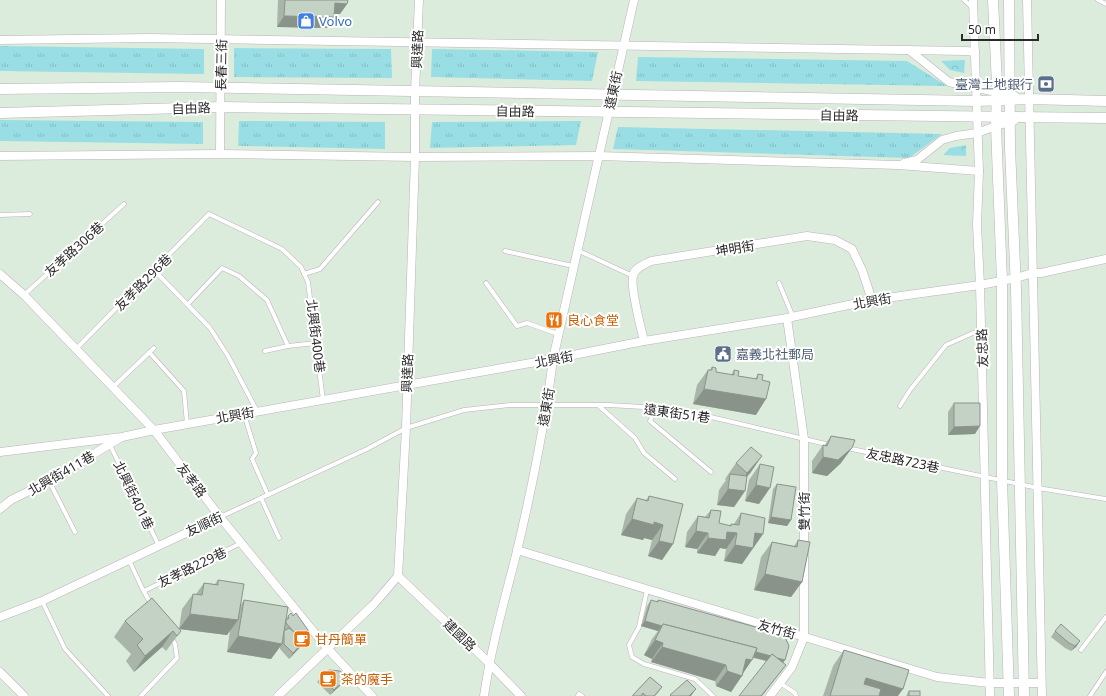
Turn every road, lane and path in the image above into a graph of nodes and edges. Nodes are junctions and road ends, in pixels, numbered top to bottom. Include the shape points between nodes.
1 (221, 0) edge
2 (419, 0) edge
3 (634, 0) edge
4 (964, 0) edge
5 (994, 0) edge
6 (1009, 0) edge
7 (1027, 0) edge
8 (1098, 0) edge
9 (972, 4) edge
10 (1106, 4) edge
11 (0, 40) edge
12 (222, 40) junction
13 (417, 42) junction
14 (623, 46) junction
15 (909, 50) junction
16 (975, 52) junction
17 (221, 88) junction
18 (977, 88) junction
19 (0, 90) edge
20 (415, 91) junction
21 (612, 94) junction
22 (996, 96) junction
23 (1010, 97) junction
24 (1029, 99) junction
25 (976, 101) junction
26 (1106, 101) edge
27 (220, 108) junction
28 (415, 110) junction
29 (608, 112) junction
30 (0, 113) edge
31 (976, 117) junction
32 (1030, 118) junction
33 (1106, 118) edge
34 (1011, 120) junction
35 (996, 122) junction
36 (977, 133) junction
37 (220, 154) junction
38 (0, 156) edge
39 (598, 156) junction
40 (415, 158) junction
41 (898, 165) junction
42 (979, 171) junction
43 (378, 202) dead end
44 (124, 204) dead end
45 (30, 214) dead end
46 (210, 214) joint
47 (0, 215) edge
48 (577, 250) junction
49 (505, 251) dead end
50 (1106, 259) edge
51 (573, 266) junction
52 (154, 270) junction
53 (1033, 273) junction
54 (0, 274) edge
55 (304, 274) junction
56 (632, 276) junction
57 (1016, 278) junction
58 (1002, 281) junction
59 (486, 283) dead end
60 (779, 283) dead end
61 (980, 285) junction
62 (24, 295) junction
63 (872, 300) junction
64 (188, 304) junction
65 (790, 318) junction
66 (982, 333) junction
67 (558, 334) junction
68 (644, 341) junction
69 (316, 343) junction
70 (288, 346) junction
71 (154, 348) dead end
72 (76, 349) junction
73 (265, 351) dead end
74 (149, 352) junction
75 (553, 359) junction
76 (407, 386) junction
77 (112, 387) junction
78 (324, 400) junction
79 (547, 404) junction
80 (599, 405) junction
81 (900, 406) dead end
82 (655, 409) junction
83 (257, 411) junction
84 (244, 414) junction
85 (187, 424) junction
86 (406, 428) junction
87 (154, 430) junction
88 (122, 437) junction
89 (804, 439) junction
90 (110, 445) junction
91 (834, 446) edge
92 (842, 447) edge
93 (0, 452) edge
94 (712, 472) dead end
95 (985, 477) junction
96 (675, 479) dead end
97 (1002, 480) junction
98 (49, 481) junction
99 (1020, 484) junction
100 (1038, 488) junction
101 (268, 495) junction
102 (261, 498) junction
103 (1106, 499) edge
104 (0, 509) edge
105 (220, 517) junction
106 (75, 532) dead end
107 (279, 538) dead end
108 (241, 543) junction
109 (159, 546) junction
110 (517, 550) junction
111 (129, 560) junction
112 (398, 576) junction
113 (647, 590) junction
114 (144, 591) junction
115 (42, 601) junction
116 (155, 611) edge
117 (0, 617) edge
118 (1106, 617) edge
119 (167, 630) edge
120 (804, 637) junction
121 (327, 648) junction
122 (1081, 650) dead end
123 (488, 662) junction
124 (0, 672) edge
125 (1106, 672) edge
126 (780, 683) junction
127 (989, 683) junction
128 (1008, 683) junction
129 (1024, 683) junction
130 (1042, 683) junction
131 (24, 696) edge
132 (108, 696) edge
133 (141, 696) edge
134 (278, 696) edge
135 (372, 696) edge
136 (484, 696) edge
137 (521, 696) edge
138 (578, 696) edge
139 (582, 696) edge
140 (713, 696) edge
141 (770, 696) edge
142 (796, 696) edge
143 (990, 696) edge
144 (1009, 696) edge
145 (1024, 696) edge
146 (1042, 696) edge
147 (1090, 696) edge

1 - 12 street, 長春三街
2 - 13 street, 興達路
3 - 14 street, 遠東街
4 - 9 lane
5 - 22 street, 友忠路
6 - 23 street
7 - 24 street
8 - 10 lane
9 - 16 street, 友忠路
11 - 12 street
12 - 13 street
12 - 17 street, 長春三街
13 - 14 street
13 - 20 street, 興達路
14 - 15 street
14 - 21 street, 遠東街
15 - 16 street
15 - 18 street, 自由路 via 950,82
16 - 18 street, 友忠路
17 - 19 street, 自由路
17 - 20 street, 自由路
17 - 27 street, 長春三街
18 - 22 street, 自由路
18 - 25 street, 友忠路
20 - 21 street, 自由路
20 - 28 street, 興達路
21 - 25 street, 自由路
21 - 29 street, 遠東街
22 - 23 street, 自由路
22 - 25 street, 自由路
22 - 35 street, 友忠路
23 - 24 street, 自由路
23 - 34 street
24 - 26 street, 自由路
24 - 32 street
25 - 31 street, 友忠路
27 - 28 street, 自由路
27 - 30 street, 自由路
27 - 37 street, 長春三街
28 - 29 street, 自由路
28 - 40 street, 興達路
29 - 31 street, 自由路
29 - 39 street, 遠東街
31 - 35 street, 自由路
31 - 36 street, 友忠路
32 - 33 street, 自由路
32 - 34 street, 自由路
32 - 53 street
34 - 35 street, 自由路
34 - 57 street
35 - 36 street, 自由路
35 - 58 street, 友忠路
36 - 41 street, 自由路 via 942,140 917,160
36 - 42 street, 友忠路
37 - 38 street, 自由路
37 - 40 street, 自由路
39 - 40 street, 自由路
39 - 41 street, 自由路
39 - 48 street, 遠東街
40 - 76 street, 興達路
41 - 42 street, 自由路
42 - 61 street, 友忠路 via 977,225
43 - 55 lane via 320,269
44 - 62 lane, 友孝路306巷
45 - 47 lane
46 - 52 lane, 友孝路296巷
46 - 55 lane, 北興街400巷 via 282,250 301,267
48 - 51 street, 遠東街
48 - 56 lane
49 - 51 lane
50 - 53 street, 北興街
51 - 67 street, 遠東街
52 - 64 lane
52 - 72 lane, 友孝路296巷
53 - 57 street, 北興街
53 - 100 street
54 - 62 street, 友孝路
55 - 69 lane, 北興街400巷 via 308,282
56 - 63 street, 坤明街 via 638,268 651,261 807,236 834,240 852,249
56 - 68 street
57 - 58 street, 北興街
57 - 99 street
58 - 61 street, 北興街
58 - 97 street, 友忠路
59 - 67 lane via 517,326 527,323
60 - 65 lane
61 - 63 street, 北興街
61 - 66 street, 友忠路
62 - 72 street, 友孝路
63 - 65 street, 北興街
64 - 70 lane via 222,268 239,276 267,300
64 - 83 lane via 210,328
65 - 68 street, 北興街
65 - 89 street, 雙竹街
66 - 81 lane via 973,333 946,345
66 - 95 street, 友忠路
67 - 75 street, 遠東街
68 - 75 street, 北興街
69 - 70 lane
69 - 78 lane, 北興街400巷
70 - 73 lane
71 - 74 lane
72 - 77 street, 友孝路
74 - 77 lane
74 - 85 lane via 184,391
75 - 76 street, 北興街
75 - 79 street, 遠東街
76 - 78 street, 北興街
76 - 86 street, 興達路
77 - 87 street, 友孝路
78 - 83 street, 北興街
79 - 80 lane, 遠東街51巷
79 - 86 lane, 遠東街51巷 via 464,410
79 - 110 street, 遠東街
80 - 82 lane, 遠東街51巷
80 - 96 lane via 635,438 644,453
82 - 89 lane, 遠東街51巷 via 694,413
82 - 94 lane via 650,421
83 - 84 street, 北興街
84 - 85 street, 北興街
84 - 101 lane via 256,453 252,459
85 - 87 street, 北興街
86 - 101 lane, 友順街 via 367,450
86 - 112 street, 興達路
87 - 88 street, 北興街
87 - 105 street, 友孝路
88 - 90 street, 北興街411巷
88 - 93 street, 北興街
89 - 91 lane
89 - 120 street, 雙竹街
90 - 98 street, 北興街411巷
90 - 109 lane, 北興街401巷
92 - 95 lane, 友忠路723巷
95 - 97 lane, 友忠路723巷
95 - 127 street, 友忠路
97 - 99 lane, 友忠路723巷
97 - 128 street, 友忠路
98 - 104 street, 北興街411巷 via 11,500
98 - 106 lane
99 - 100 lane, 友忠路723巷
99 - 129 street
100 - 103 lane, 友忠路723巷
100 - 130 street
101 - 102 lane, 友順街
102 - 105 lane, 友順街
102 - 107 lane
105 - 108 street, 友孝路
105 - 109 street, 友順街
108 - 114 lane, 友孝路229巷
108 - 121 street, 友孝路
109 - 111 street, 友順街
110 - 113 street, 友竹街
110 - 123 street, 遠東街
111 - 114 lane
111 - 115 street, 友順街
112 - 121 street via 374,604
112 - 123 street, 建國路
113 - 120 street, 友竹街
113 - 140 lane via 638,627 630,645 632,657 644,664 695,679
114 - 116 lane
115 - 117 street, 友順街
115 - 132 lane via 65,649
118 - 122 lane
119 - 133 lane via 175,644 177,658
120 - 126 street, 雙竹街 via 792,667
120 - 127 street, 友竹街 via 937,677
121 - 134 street
121 - 135 street, 友孝路
123 - 136 street, 遠東街
123 - 137 street, 建國路
124 - 131 street
125 - 147 lane
126 - 141 street, 雙竹街
126 - 142 lane
127 - 128 street, 友竹街
127 - 143 street, 友忠路
128 - 129 street, 友竹街
128 - 144 street, 友忠路
129 - 130 street, 友竹街
129 - 145 street
130 - 146 street
138 - 139 lane

